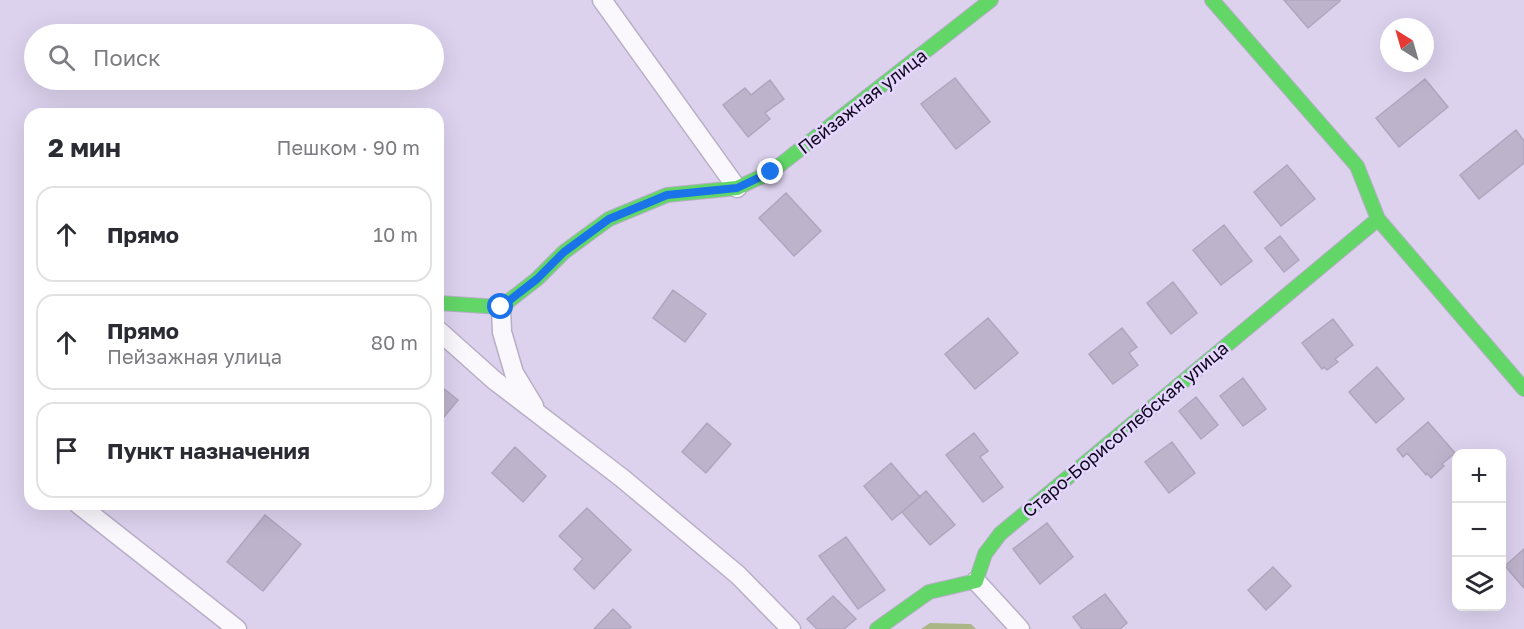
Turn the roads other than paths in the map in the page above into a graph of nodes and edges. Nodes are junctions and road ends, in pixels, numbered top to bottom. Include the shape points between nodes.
1 (602, 0) edge
2 (991, 0) edge
3 (1212, 0) edge
4 (737, 188) junction
5 (1378, 219) junction
6 (444, 303) edge
7 (501, 307) junction
8 (444, 335) edge
9 (1524, 389) edge
10 (541, 417) junction
11 (86, 510) edge
12 (976, 581) junction
13 (237, 629) edge
14 (791, 629) edge
15 (877, 629) edge
16 (1020, 629) edge

1 - 4 street
2 - 4 street, Пейзажная улица via 771,172
3 - 5 street via 1357,166
4 - 7 street, Пейзажная улица via 667,195 609,219
5 - 9 street
5 - 12 street, Старо-Борисоглебская улица via 999,534 985,554
6 - 7 street
7 - 10 street via 502,332 514,373
8 - 10 street
10 - 14 street via 622,478 738,575
11 - 13 street
12 - 15 street via 928,592
12 - 16 street

